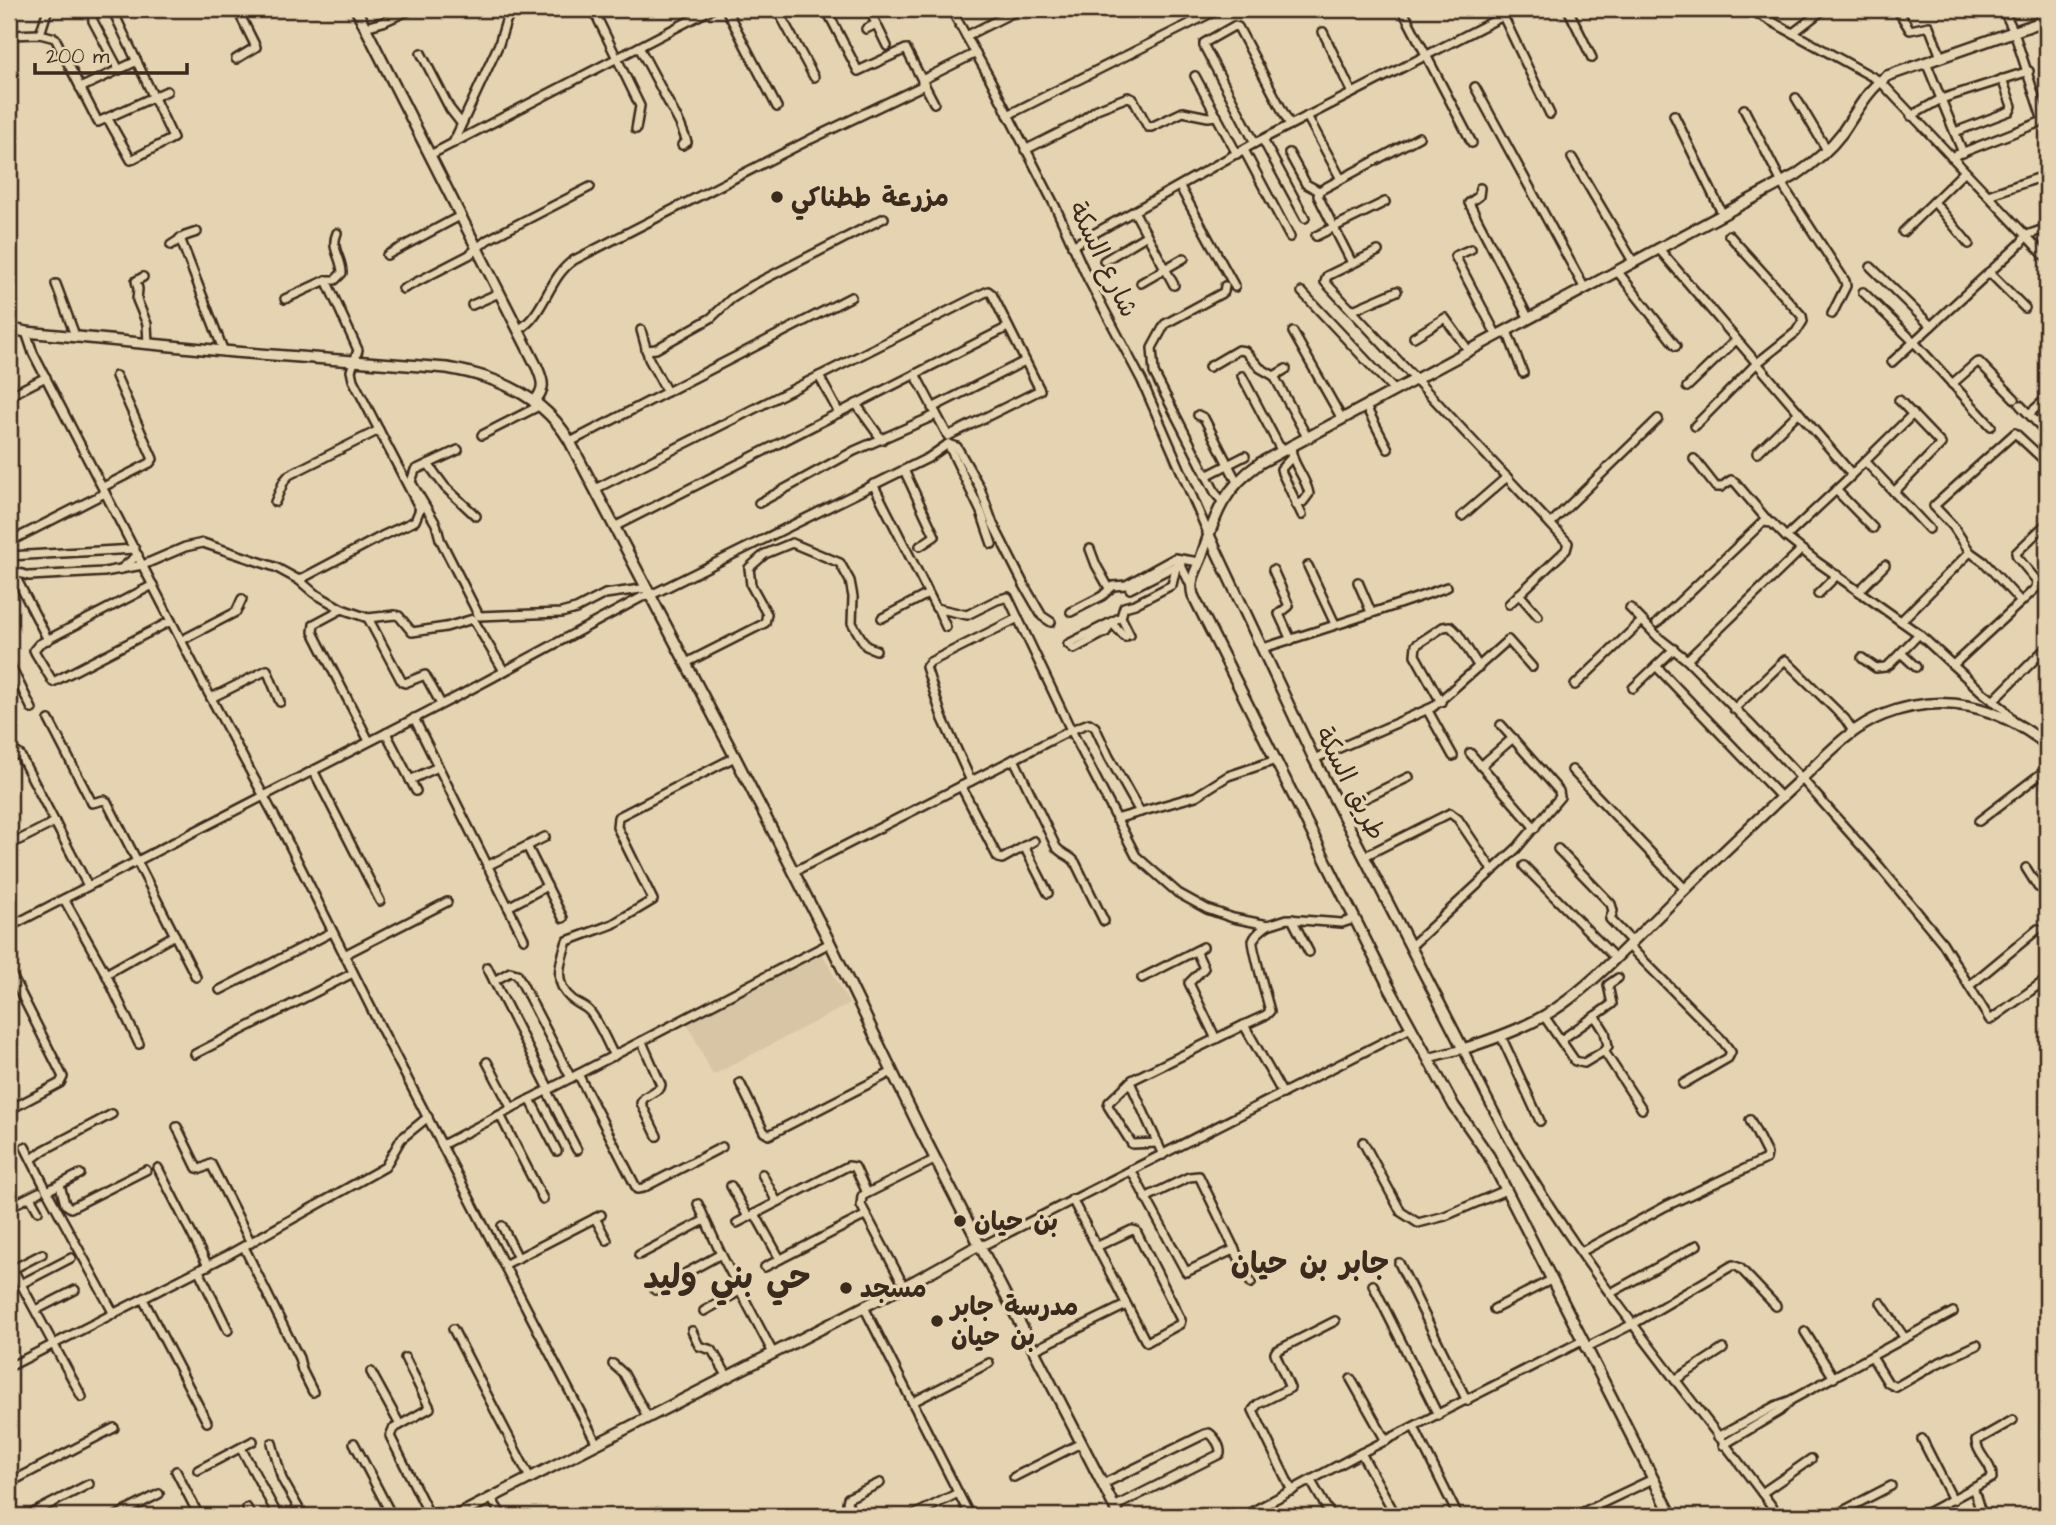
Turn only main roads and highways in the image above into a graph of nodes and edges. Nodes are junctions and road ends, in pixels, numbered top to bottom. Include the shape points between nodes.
1 (356, 9) edge
2 (2047, 20) edge
3 (9, 328) edge
4 (541, 376) junction
5 (543, 390) junction
6 (534, 402) junction
7 (550, 415) junction
8 (1208, 533) junction
9 (2044, 742) edge
10 (974, 1234) junction
11 (983, 1249) junction
12 (967, 1254) junction
13 (1117, 1512) edge
14 (456, 1516) edge
15 (1672, 1516) edge

1 - 4 main road
2 - 8 main road via 1892,73 1880,81 1811,165 1254,467 1222,501
3 - 6 main road via 224,352 447,368 480,374
4 - 5 main road
4 - 6 main road
5 - 6 main road
5 - 7 main road
6 - 7 main road
7 - 10 main road via 570,442 650,592
8 - 9 main road, طريق السكة via 1314,759 1463,1049 1544,1016 1571,998 1781,797 1853,732 1880,716 1939,704 1974,707 2013,721
8 - 15 main road via 1191,587 1354,919 1454,1107 1485,1148
10 - 11 main road
10 - 12 main road
11 - 12 main road
11 - 13 main road
12 - 14 main road

